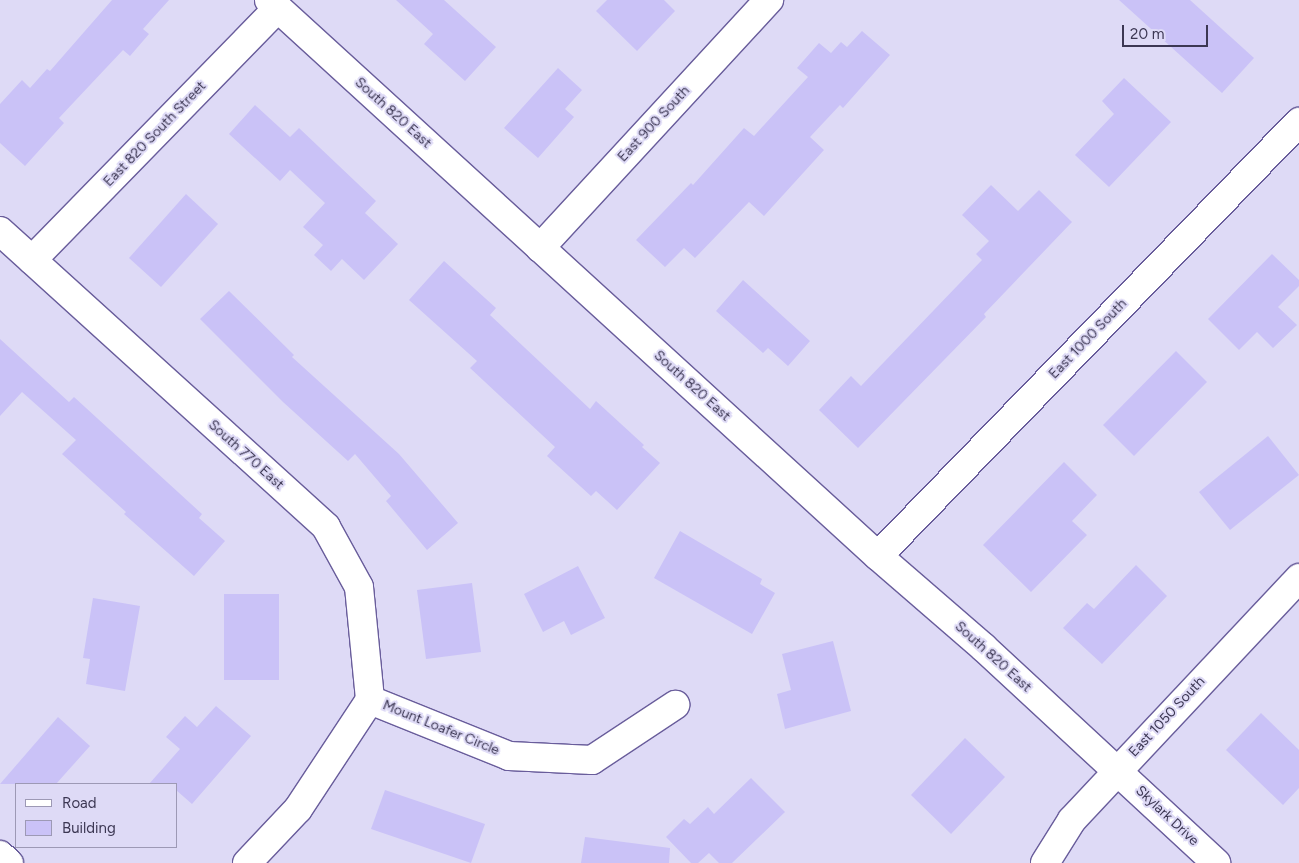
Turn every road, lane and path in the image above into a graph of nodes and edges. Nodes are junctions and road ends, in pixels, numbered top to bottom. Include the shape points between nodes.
1 (769, 0) edge
2 (273, 4) edge
3 (1299, 122) edge
4 (0, 231) edge
5 (540, 248) junction
6 (32, 260) junction
7 (878, 556) junction
8 (1299, 578) edge
9 (370, 700) junction
10 (675, 705) dead end
11 (1117, 770) junction
12 (0, 855) edge
13 (9, 863) edge
14 (247, 863) edge
15 (1045, 863) edge
16 (1216, 863) edge

1 - 5 street, East 900 South
2 - 5 street, South 820 East
2 - 6 street, East 820 South Street
3 - 7 street, East 1000 South
4 - 6 street, South 770 East
5 - 7 street, South 820 East
6 - 9 street, South 770 East via 326,527 358,587
7 - 11 street, South 820 East
8 - 11 street, East 1050 South
9 - 10 street, Mount Loafer Circle via 509,756 592,760
9 - 14 street via 298,809
11 - 15 street, East 1050 South via 1072,820
11 - 16 street, Skylark Drive
12 - 13 street

